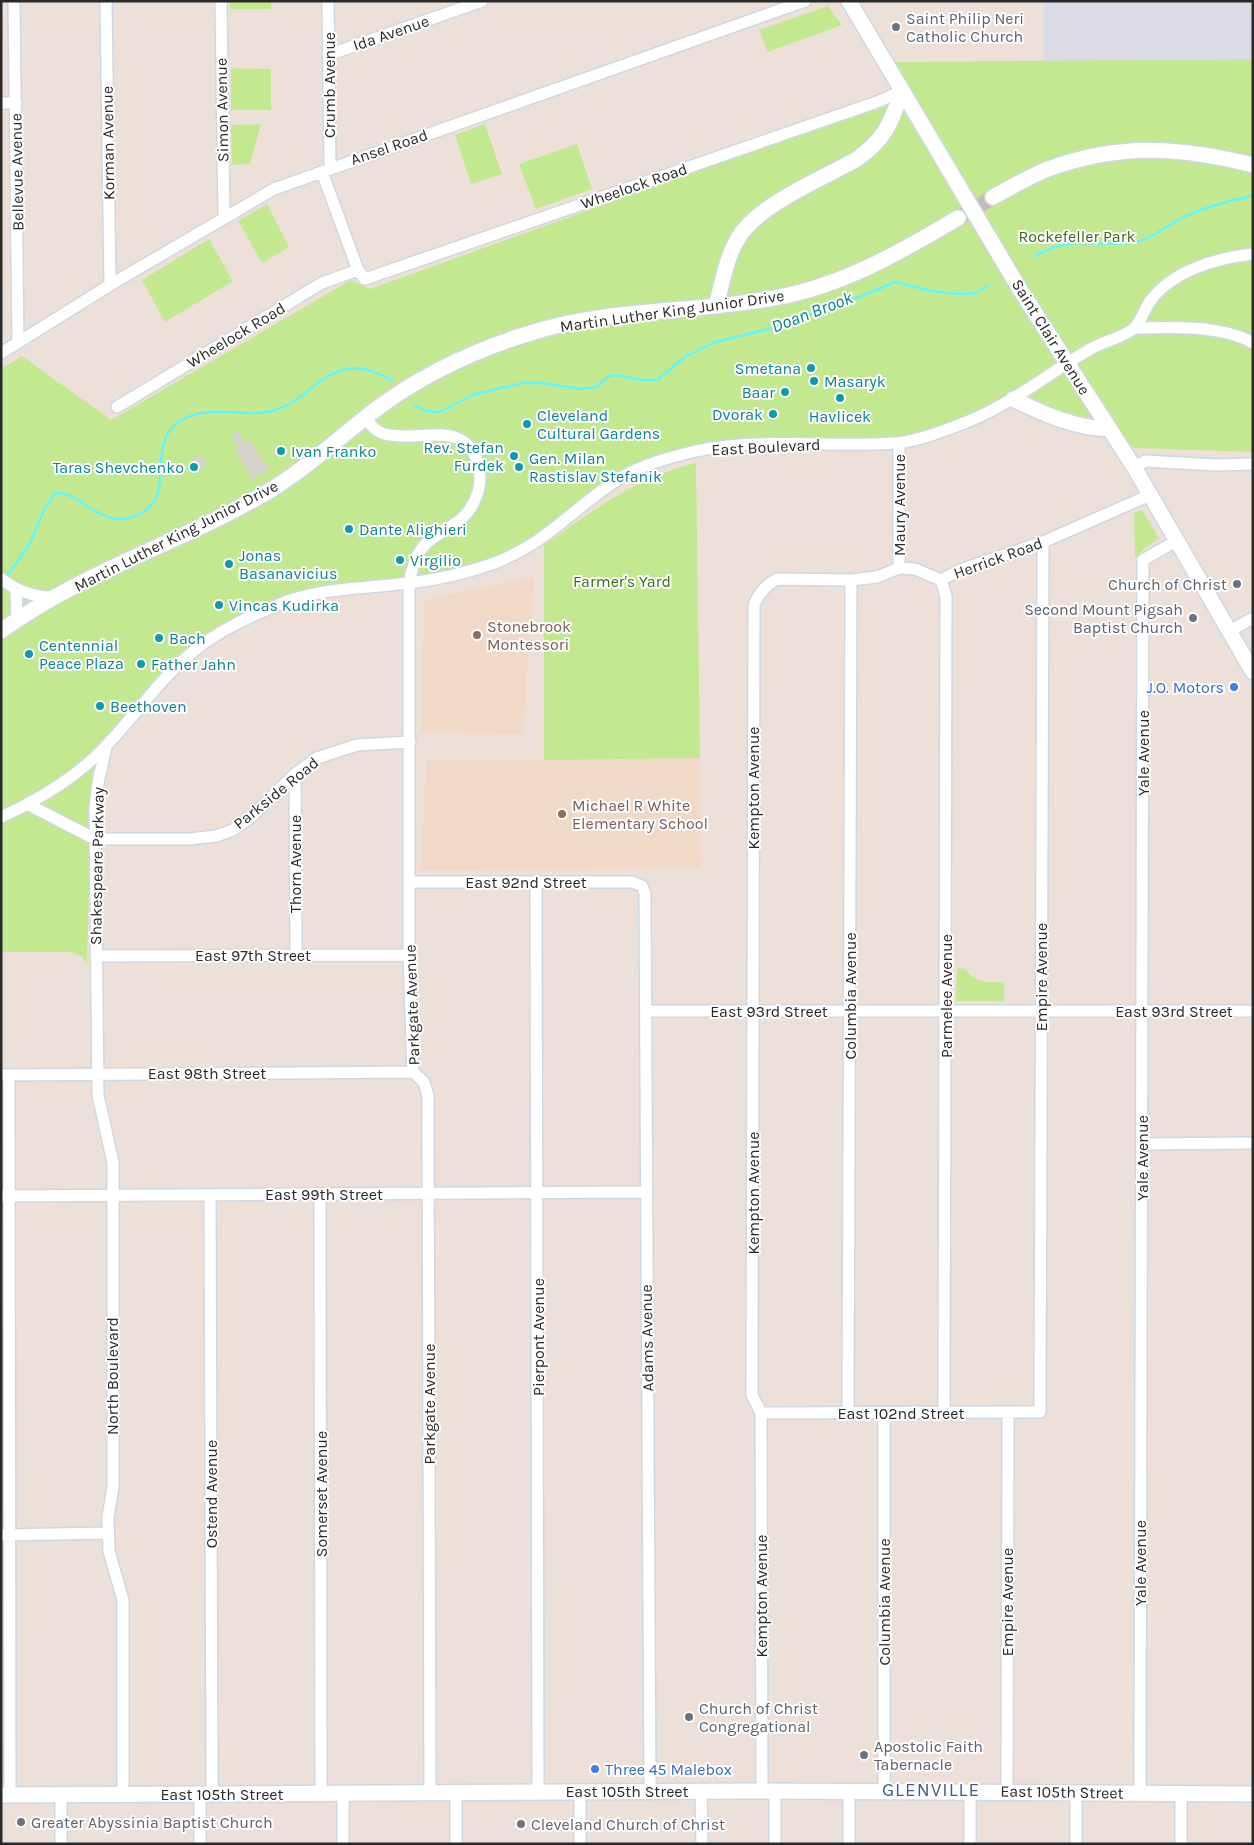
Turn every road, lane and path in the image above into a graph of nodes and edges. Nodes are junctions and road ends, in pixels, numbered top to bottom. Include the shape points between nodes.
1 (14, 1) edge
2 (106, 1) edge
3 (221, 1) edge
4 (328, 1) edge
5 (482, 1) edge
6 (805, 1) edge
7 (848, 1) edge
8 (328, 55) junction
9 (902, 91) junction
10 (1, 103) edge
11 (16, 103) junction
12 (1253, 165) edge
13 (326, 170) junction
14 (993, 197) tunnel mouth
15 (224, 218) junction
16 (958, 218) tunnel mouth
17 (1253, 254) edge
18 (358, 270) junction
19 (365, 279) joint
20 (110, 285) junction
21 (716, 306) junction
22 (1135, 328) junction
23 (18, 342) junction
24 (1253, 343) edge
25 (1, 353) edge
26 (1068, 363) junction
27 (1013, 399) junction
28 (118, 407) dead end
29 (365, 418) junction
30 (1110, 429) junction
31 (899, 443) junction
32 (1253, 464) edge
33 (1134, 468) junction
34 (1150, 495) junction
35 (1176, 541) junction
36 (1043, 542) junction
37 (899, 568) junction
38 (851, 580) junction
39 (941, 580) junction
40 (409, 583) junction
41 (9, 585) edge
42 (57, 597) junction
43 (1253, 618) edge
44 (17, 620) junction
45 (1, 631) edge
46 (1228, 632) junction
47 (1253, 672) edge
48 (410, 742) junction
49 (106, 747) junction
50 (295, 774) junction
51 (29, 805) junction
52 (1, 817) edge
53 (95, 839) junction
54 (410, 882) junction
55 (536, 882) junction
56 (642, 886) joint
57 (296, 955) junction
58 (409, 955) junction
59 (96, 956) junction
60 (646, 1011) junction
61 (753, 1011) junction
62 (850, 1011) junction
63 (946, 1011) junction
64 (1041, 1011) junction
65 (1143, 1011) junction
66 (1253, 1011) edge
67 (413, 1072) junction
68 (97, 1074) junction
69 (5, 1075) edge
70 (1253, 1143) edge
71 (1142, 1144) junction
72 (646, 1192) junction
73 (429, 1193) junction
74 (538, 1193) junction
75 (320, 1194) junction
76 (210, 1195) junction
77 (4, 1196) edge
78 (112, 1196) junction
79 (1040, 1412) joint
80 (761, 1413) junction
81 (848, 1413) junction
82 (884, 1413) junction
83 (944, 1413) junction
84 (1008, 1413) junction
85 (108, 1533) junction
86 (5, 1535) edge
87 (650, 1791) junction
88 (701, 1791) junction
89 (769, 1791) junction
90 (1007, 1791) junction
91 (430, 1792) junction
92 (456, 1792) junction
93 (538, 1792) junction
94 (580, 1792) junction
95 (849, 1792) junction
96 (884, 1792) junction
97 (970, 1792) junction
98 (1076, 1792) junction
99 (321, 1793) junction
100 (123, 1794) junction
101 (206, 1794) junction
102 (343, 1794) junction
103 (1140, 1794) junction
104 (1181, 1794) junction
105 (1253, 1794) edge
106 (6, 1795) edge
107 (60, 1795) junction
108 (61, 1844) edge
109 (200, 1844) edge
110 (343, 1844) edge
111 (456, 1844) edge
112 (580, 1844) edge
113 (702, 1844) edge
114 (775, 1844) edge
115 (849, 1844) edge
116 (970, 1844) edge
117 (1076, 1844) edge
118 (1181, 1844) edge

1 - 11 street, Bellevue Avenue
2 - 20 street, Korman Avenue
3 - 15 street, Simon Avenue
4 - 8 street, Crumb Avenue
5 - 8 street, Ida Avenue
6 - 13 street, Ansel Road
7 - 9 main road, Saint Clair Avenue
8 - 13 street, Crumb Avenue
9 - 19 street, Wheelock Road
9 - 21 main road via 889,128 870,150 775,203 746,228 732,250
9 - 26 main road, Saint Clair Avenue via 1019,288
10 - 11 street
11 - 23 street, Bellevue Avenue
12 - 14 main road via 1183,151 1134,150 1050,168
13 - 15 street, Ansel Road via 274,189
13 - 18 street, Crumb Avenue
15 - 20 street, Ansel Road
16 - 21 main road, Martin Luther King Junior Drive via 898,254 851,276 779,297
17 - 22 street via 1211,262 1172,282 1152,300
18 - 19 street, Crumb Avenue
18 - 28 street, Wheelock Road via 322,282
20 - 23 street, Ansel Road
21 - 29 main road, Martin Luther King Junior Drive via 610,316 539,330 487,347 409,387
22 - 24 street, East Boulevard via 1195,329 1235,336
22 - 26 street, East Boulevard
23 - 25 street, Ansel Road
26 - 27 street, East Boulevard
26 - 30 main road, Saint Clair Avenue
27 - 30 main road via 1062,420 1093,429
27 - 31 street, East Boulevard via 964,423
29 - 40 street, Parkgate Avenue via 378,431 388,435 440,434 455,438 469,446 477,462 479,486 473,505 458,523 422,548 414,562
29 - 42 main road, Martin Luther King Junior Drive via 270,490
30 - 33 main road, Saint Clair Avenue
31 - 37 street, Maury Avenue
31 - 40 street, East Boulevard via 758,444 685,454 625,475 526,550 478,568
32 - 33 street via 1146,461
33 - 34 main road, Saint Clair Avenue
34 - 35 main road, Saint Clair Avenue
34 - 36 street, Herrick Road
35 - 46 main road, Saint Clair Avenue
35 - 65 street, Yale Avenue via 1143,560
36 - 39 street, Herrick Road via 960,570
36 - 64 street, Empire Avenue
37 - 38 street via 877,577
37 - 39 street, Herrick Road via 915,569
38 - 61 street, Kempton Avenue via 776,579 759,594 754,605
38 - 62 street, Columbia Avenue
39 - 63 street, Parmelee Avenue via 946,596
40 - 48 street, Parkgate Avenue
40 - 49 street, East Boulevard via 316,593 281,603 247,618 211,638 186,658 141,704
41 - 42 street via 36,596
41 - 44 street
42 - 44 main road, Martin Luther King Junior Drive
43 - 46 street
44 - 45 main road, Martin Luther King Junior Drive
46 - 47 main road, Saint Clair Avenue
48 - 50 street, Parkside Road via 341,749 317,758
48 - 54 street, Parkgate Avenue
49 - 51 street, East Boulevard via 88,764
49 - 53 street, Shakespeare Parkway via 98,783
50 - 53 street, Parkside Road via 251,817 233,830 216,836
50 - 57 street, Thorn Avenue
51 - 52 street, East Boulevard
51 - 53 street, Parkside Road
53 - 59 street, Shakespeare Parkway
54 - 55 street, East 92nd Street
54 - 58 street, Parkgate Avenue
55 - 56 street, East 92nd Street via 632,882
55 - 74 street, Pierpont Avenue
56 - 60 street, Adams Avenue via 645,894
57 - 58 street, East 97th Street
57 - 59 street, East 97th Street
58 - 67 street, Parkgate Avenue
59 - 68 street, North Boulevard
60 - 61 street, East 93rd Street
60 - 72 street, Adams Avenue
61 - 62 street, East 93rd Street
61 - 80 street, Kempton Avenue via 752,1395
62 - 63 street, East 93rd Street
62 - 81 street, Columbia Avenue
63 - 64 street, East 93rd Street
63 - 83 street, Parmelee Avenue
64 - 65 street, East 93rd Street
64 - 79 street, Empire Avenue
65 - 66 street, East 93rd Street
65 - 71 street, Yale Avenue
67 - 68 street, East 98th Street
67 - 73 street, Parkgate Avenue via 424,1082 428,1096
68 - 69 street, East 98th Street
68 - 78 street, North Boulevard via 102,1122 113,1163
69 - 77 street
70 - 71 street
71 - 103 street, Yale Avenue
72 - 74 street, East 99th Street
72 - 87 street, Adams Avenue
73 - 74 street, East 99th Street
73 - 75 street, East 99th Street
73 - 91 street, Parkgate Avenue
74 - 93 street, Pierpont Avenue
75 - 76 street, East 99th Street
75 - 99 street, Somerset Avenue
76 - 78 street, East 99th Street
76 - 101 street, Ostend Avenue
77 - 78 street, East 99th Street
77 - 86 street
78 - 85 street, North Boulevard via 113,1487
79 - 84 street, East 102nd Street
80 - 81 street, East 102nd Street
80 - 89 street, Kempton Avenue
81 - 82 street, East 102nd Street
82 - 83 street, East 102nd Street
82 - 96 street, Columbia Avenue
83 - 84 street, East 102nd Street
84 - 90 street, Empire Avenue
85 - 86 street
85 - 100 street, North Boulevard via 109,1551 123,1600
86 - 106 street
87 - 88 main road, East 105th Street
87 - 94 main road, East 105th Street
88 - 89 main road, East 105th Street
88 - 113 street
89 - 95 main road, East 105th Street
89 - 114 street, Kempton Avenue
90 - 97 main road, East 105th Street
90 - 98 main road, East 105th Street
91 - 92 main road, East 105th Street
91 - 102 main road, East 105th Street
92 - 93 main road, East 105th Street
92 - 111 street
93 - 94 main road, East 105th Street
94 - 112 street
95 - 96 main road, East 105th Street
95 - 115 street
96 - 97 main road, East 105th Street
97 - 116 street
98 - 103 main road, East 105th Street
98 - 117 street
99 - 101 main road, East 105th Street
99 - 102 main road, East 105th Street
100 - 101 main road, East 105th Street
100 - 107 main road, East 105th Street
101 - 109 street, Ostend Avenue
102 - 110 street
103 - 104 main road, East 105th Street
104 - 105 main road, East 105th Street
104 - 118 street
106 - 107 main road, East 105th Street
107 - 108 street

